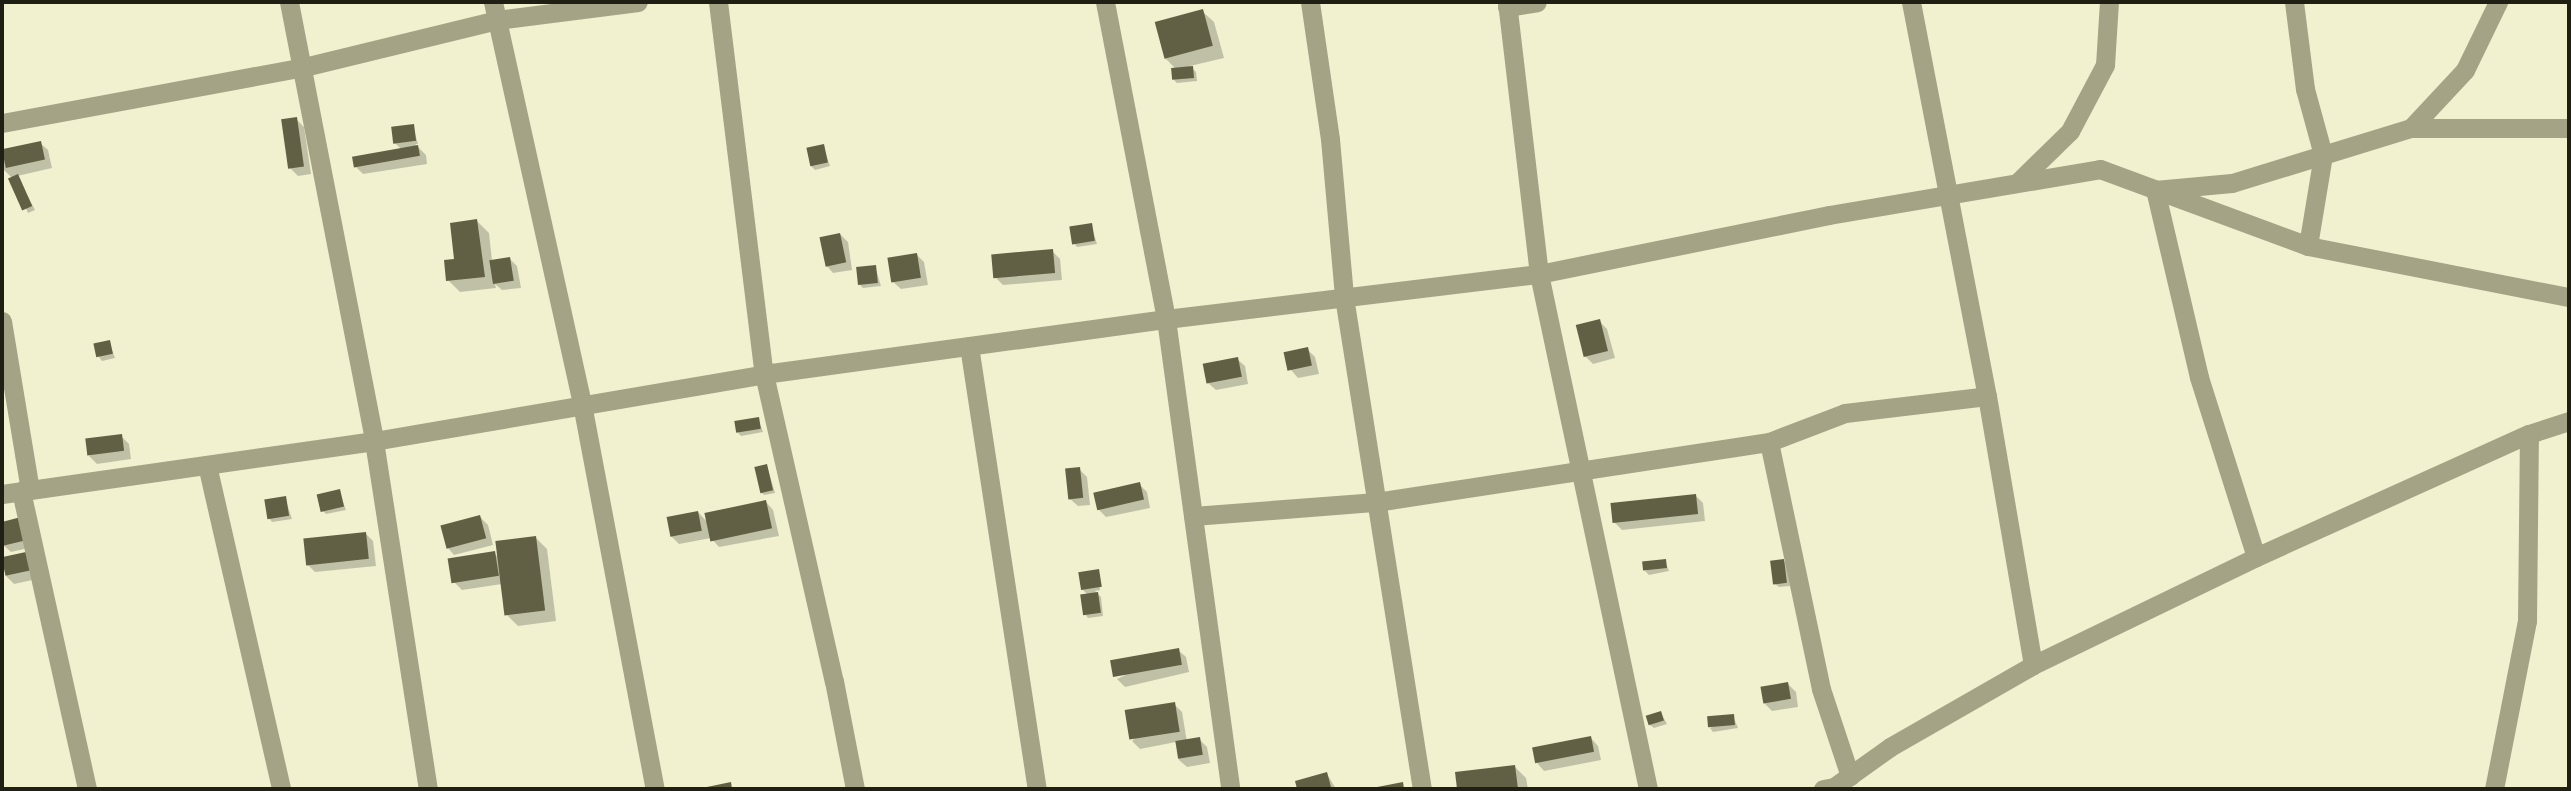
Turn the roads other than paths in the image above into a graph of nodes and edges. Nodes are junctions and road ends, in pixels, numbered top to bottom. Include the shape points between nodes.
1 (289, 2) edge
2 (638, 2) edge
3 (718, 2) edge
4 (1105, 2) edge
5 (1310, 2) edge
6 (1537, 2) edge
7 (1911, 2) edge
8 (2109, 2) edge
9 (2294, 2) edge
10 (2498, 2) edge
11 (1507, 5) edge
12 (495, 11) edge
13 (300, 68) junction
14 (2, 123) edge
15 (2411, 128) junction
16 (2569, 128) edge
17 (2323, 155) junction
18 (2018, 182) junction
19 (2155, 190) junction
20 (1947, 193) junction
21 (2308, 246) junction
22 (1539, 274) junction
23 (1344, 297) junction
24 (2569, 297) edge
25 (1166, 319) junction
26 (2, 321) edge
27 (969, 346) junction
28 (764, 374) junction
29 (1987, 396) junction
30 (582, 404) junction
31 (2569, 421) edge
32 (2529, 434) junction
33 (374, 441) junction
34 (1769, 442) junction
35 (207, 465) junction
36 (1580, 470) junction
37 (17, 492) edge
38 (1376, 502) junction
39 (1193, 516) junction
40 (2256, 557) junction
41 (2033, 665) junction
42 (1850, 776) junction
43 (86, 789) edge
44 (281, 789) edge
45 (428, 789) edge
46 (655, 789) edge
47 (855, 789) edge
48 (1037, 789) edge
49 (1230, 789) edge
50 (1422, 789) edge
51 (1648, 789) edge
52 (1823, 789) edge
53 (2494, 789) edge

1 - 13 street
2 - 12 street
3 - 28 street
4 - 25 street
5 - 23 street
6 - 11 street
7 - 20 street
8 - 18 street via 2105,65 2070,131
9 - 17 street via 2305,89
10 - 15 street via 2465,70
11 - 22 street
12 - 13 street
12 - 30 street
13 - 14 street
13 - 33 street
15 - 16 street
15 - 17 street
17 - 19 street via 2232,183
17 - 21 street
18 - 19 street via 2100,169
18 - 20 street
19 - 21 street
19 - 40 street via 2199,377
20 - 22 street
20 - 29 street
21 - 24 street
22 - 23 street
22 - 36 street
23 - 25 street
23 - 38 street
25 - 27 street
25 - 39 street
26 - 37 street
27 - 28 street
27 - 48 street
28 - 30 street
28 - 47 street
29 - 34 street via 1844,413
29 - 41 street
30 - 33 street
30 - 46 street
31 - 32 street
32 - 40 street
32 - 53 street via 2526,621
33 - 35 street
33 - 45 street
34 - 36 street
34 - 42 street via 1821,689
35 - 37 street
35 - 44 street
36 - 38 street
36 - 51 street
37 - 43 street
38 - 39 street
38 - 50 street
39 - 49 street
40 - 41 street
41 - 42 street via 1890,747
42 - 52 street

